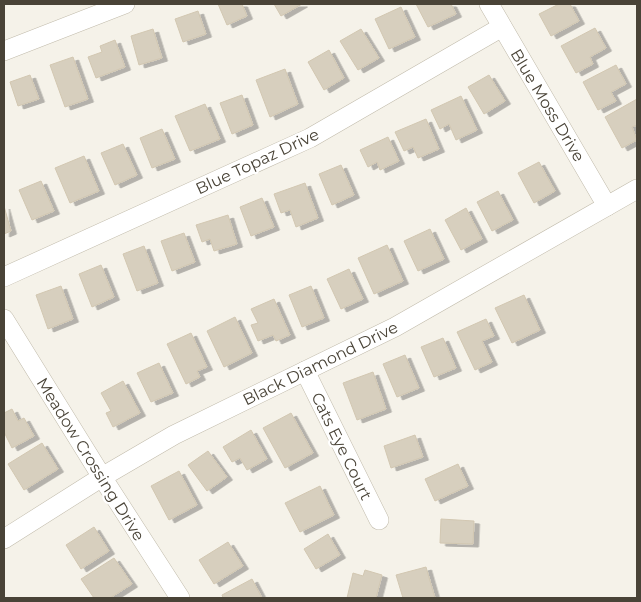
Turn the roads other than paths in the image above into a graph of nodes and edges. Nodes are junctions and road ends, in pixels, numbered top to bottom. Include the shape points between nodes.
1 (125, 4) edge
2 (489, 4) edge
3 (502, 27) junction
4 (4, 52) edge
5 (637, 189) edge
6 (607, 206) junction
7 (4, 277) edge
8 (4, 319) edge
9 (305, 371) junction
10 (102, 477) junction
11 (379, 520) dead end
12 (4, 539) edge
13 (180, 598) edge

1 - 4 street
2 - 3 street, Blue Moss Drive
3 - 6 street, Blue Moss Drive
3 - 7 street, Blue Topaz Drive via 310,138
5 - 6 street, Black Diamond Drive
6 - 9 street, Black Diamond Drive via 395,327
8 - 10 street, Meadow Crossing Drive
9 - 10 street, Black Diamond Drive via 174,435
9 - 11 street, Cats Eye Court
10 - 12 street, Black Diamond Drive
10 - 13 street, Meadow Crossing Drive

